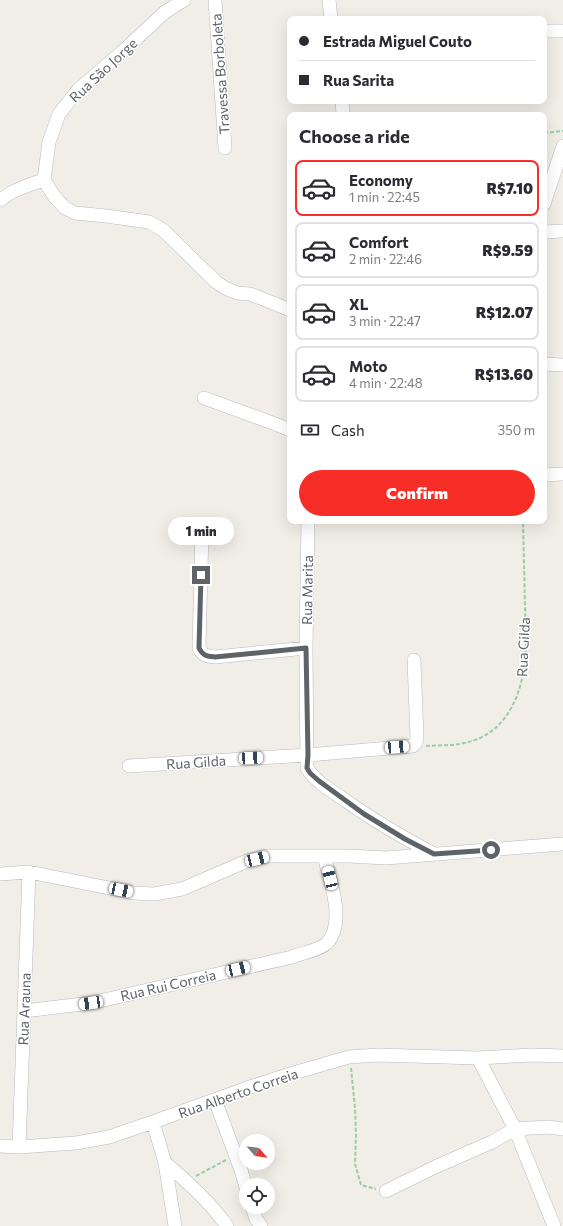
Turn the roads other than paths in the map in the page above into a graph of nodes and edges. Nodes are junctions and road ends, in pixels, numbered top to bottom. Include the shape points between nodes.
1 (184, 0) edge
2 (215, 0) edge
3 (329, 0) edge
4 (331, 16) edge
5 (563, 31) edge
6 (547, 32) edge
7 (563, 146) edge
8 (226, 148) dead end
9 (44, 180) junction
10 (547, 195) edge
11 (0, 200) edge
12 (563, 231) edge
13 (547, 232) edge
14 (287, 309) edge
15 (547, 364) edge
16 (563, 365) edge
17 (204, 398) dead end
18 (287, 429) edge
19 (563, 474) edge
20 (547, 475) edge
21 (308, 524) edge
22 (202, 530) dead end
23 (306, 648) junction
24 (414, 660) dead end
25 (308, 755) junction
26 (129, 766) dead end
27 (563, 844) edge
28 (434, 854) junction
29 (324, 856) junction
30 (29, 872) junction
31 (0, 874) edge
32 (24, 1011) junction
33 (563, 1056) edge
34 (478, 1058) junction
35 (215, 1100) junction
36 (153, 1122) junction
37 (515, 1129) junction
38 (563, 1129) edge
39 (0, 1146) edge
40 (20, 1146) junction
41 (165, 1163) junction
42 (243, 1178) edge
43 (386, 1191) road end
44 (254, 1214) edge
45 (175, 1226) edge
46 (227, 1226) edge
47 (261, 1226) edge
48 (554, 1226) edge

1 - 9 street, Rua São Jorge via 165,12 78,90 59,114 48,142
2 - 8 street, Travessa Borboleta
3 - 4 street
5 - 6 street
7 - 10 street
9 - 11 street
9 - 14 street via 65,208 75,213 149,222 163,230 225,288 237,293 250,294
12 - 13 street
15 - 16 street
17 - 18 street
19 - 20 street
21 - 23 street, Rua Marita
22 - 23 street via 199,648 202,653 215,657
23 - 25 street, Rua Marita
24 - 25 street, Rua Gilda via 416,742 410,746
25 - 26 street, Rua Gilda
25 - 28 street via 307,768 319,781 364,814
27 - 28 street
28 - 29 street via 386,858
29 - 30 street via 267,856 247,861 182,889 154,894 134,893
29 - 32 street, Rua Rui Correia via 333,889 336,926 326,943 320,947 292,956 91,1003
30 - 31 street
30 - 32 street, Rua Arauna
32 - 40 street, Rua Arauna
33 - 34 street, Rua Alberto Correia
34 - 35 street, Rua Alberto Correia via 378,1055 349,1057
34 - 37 street
35 - 36 street, Rua Alberto Correia
35 - 42 street
36 - 40 street, Rua Alberto Correia via 94,1140
36 - 41 street
37 - 38 street
37 - 43 street
37 - 48 street
39 - 40 street, Rua Alberto Correia
41 - 45 street
41 - 46 street via 214,1208
44 - 47 street

